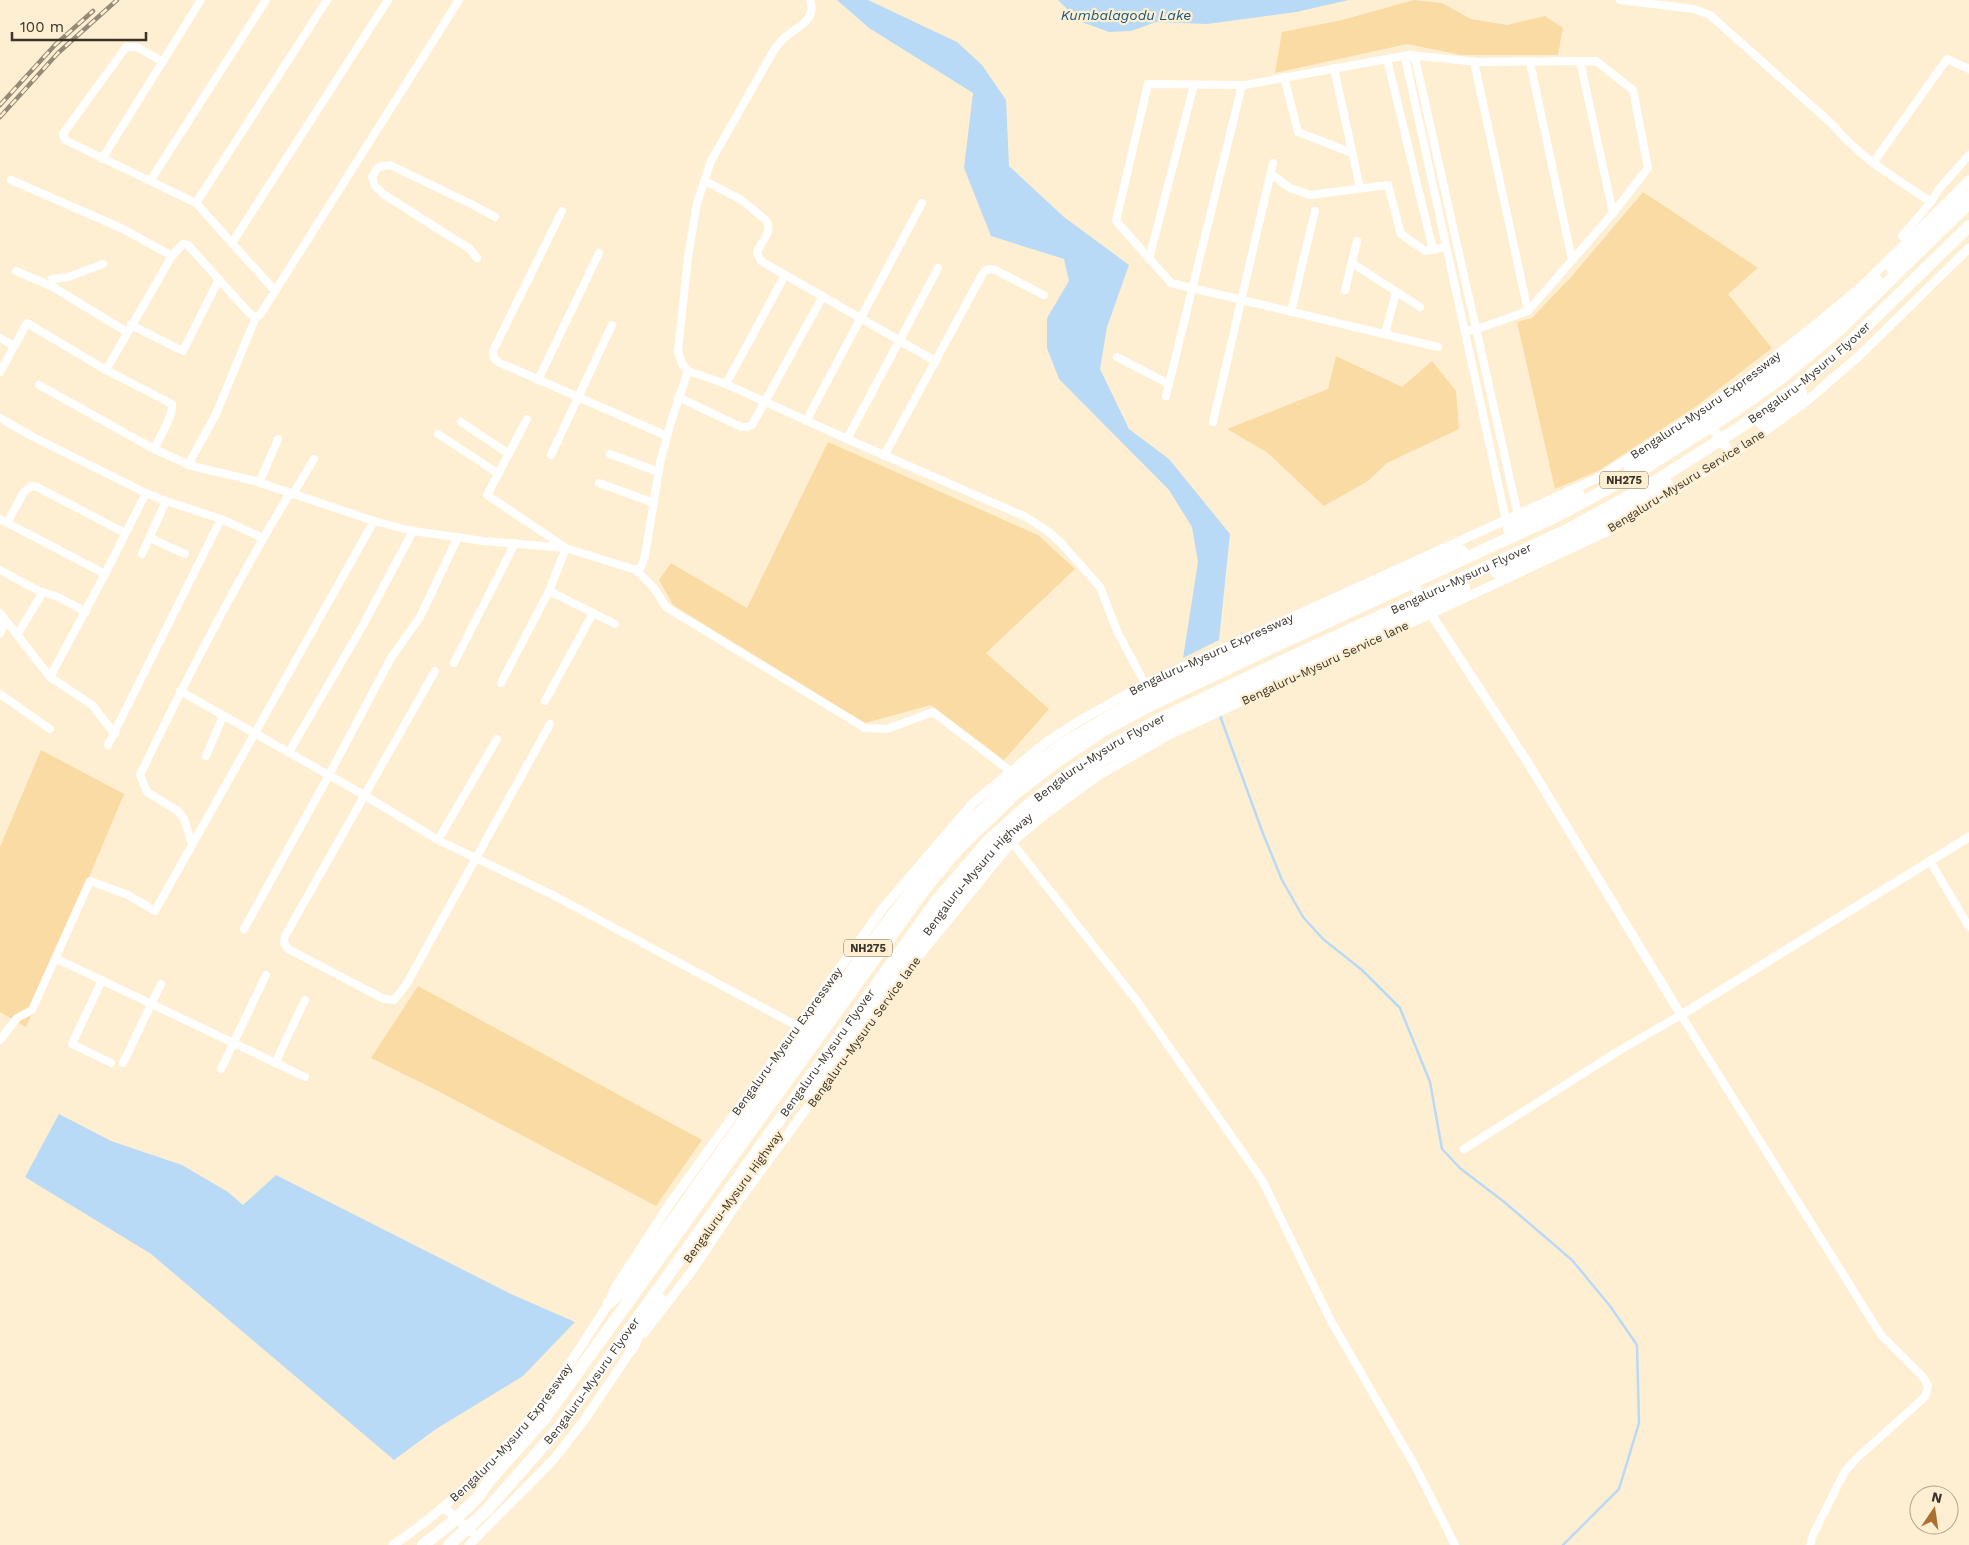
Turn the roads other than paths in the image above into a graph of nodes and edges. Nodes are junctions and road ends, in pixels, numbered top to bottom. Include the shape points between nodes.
1 (202, 0) edge
2 (266, 0) edge
3 (327, 0) edge
4 (388, 0) edge
5 (459, 0) edge
6 (810, 0) edge
7 (1620, 0) edge
8 (1409, 55) junction
9 (1387, 58) junction
10 (1580, 61) junction
11 (163, 62) junction
12 (1474, 62) junction
13 (1530, 62) junction
14 (1334, 68) junction
15 (1969, 69) edge
16 (1284, 78) junction
17 (1194, 84) junction
18 (1242, 85) junction
19 (1352, 153) junction
20 (1969, 155) edge
21 (102, 159) junction
22 (1274, 163) dead end
23 (1873, 163) junction
24 (1271, 174) junction
25 (11, 180) dead end
26 (1969, 180) edge
27 (150, 181) junction
28 (705, 181) junction
29 (1360, 188) junction
30 (1969, 189) edge
31 (1931, 202) junction
32 (196, 203) junction
33 (922, 203) dead end
34 (1969, 203) edge
35 (562, 211) dead end
36 (1315, 211) dead end
37 (1613, 213) junction
38 (495, 217) dead end
39 (1969, 226) edge
40 (1969, 236) edge
41 (1907, 240) junction
42 (1357, 241) dead end
43 (232, 243) junction
44 (1446, 247) junction
45 (1969, 248) edge
46 (1433, 250) junction
47 (599, 253) dead end
48 (172, 256) junction
49 (477, 258) dead end
50 (1149, 259) junction
51 (1572, 260) junction
52 (1352, 263) junction
53 (103, 264) dead end
54 (938, 268) dead end
55 (16, 271) dead end
56 (786, 275) junction
57 (219, 279) junction
58 (53, 286) junction
59 (1193, 288) junction
60 (1345, 290) dead end
61 (275, 291) junction
62 (1396, 292) junction
63 (1044, 295) dead end
64 (823, 296) junction
65 (1242, 300) junction
66 (1420, 307) dead end
67 (1528, 311) junction
68 (1291, 312) junction
69 (256, 317) junction
70 (861, 318) junction
71 (612, 325) dead end
72 (129, 329) junction
73 (1477, 329) junction
74 (1464, 331) junction
75 (1385, 334) junction
76 (0, 338) edge
77 (899, 340) junction
78 (14, 346) junction
79 (1438, 347) dead end
80 (1117, 357) dead end
81 (935, 361) junction
82 (106, 370) junction
83 (688, 371) junction
84 (0, 372) edge
85 (538, 380) junction
86 (726, 384) junction
87 (1169, 384) junction
88 (39, 385) dead end
89 (1166, 396) dead end
90 (578, 397) junction
91 (678, 398) junction
92 (764, 402) junction
93 (1703, 414) junction
94 (0, 418) edge
95 (527, 419) dead end
96 (806, 421) junction
97 (461, 422) dead end
98 (1213, 422) dead end
99 (438, 434) dead end
100 (667, 436) junction
101 (278, 439) dead end
102 (847, 440) junction
103 (154, 449) junction
104 (1729, 451) junction
105 (509, 454) junction
106 (610, 454) dead end
107 (551, 456) dead end
108 (884, 456) junction
109 (314, 459) dead end
110 (188, 465) junction
111 (659, 472) junction
112 (499, 474) junction
113 (259, 483) junction
114 (599, 483) dead end
115 (146, 493) junction
116 (291, 493) junction
117 (166, 501) junction
118 (654, 503) junction
119 (1518, 515) junction
120 (221, 519) junction
121 (1506, 520) junction
122 (4, 521) edge
123 (374, 521) junction
124 (413, 531) junction
125 (125, 533) junction
126 (458, 537) junction
127 (150, 538) junction
128 (263, 538) junction
129 (516, 543) junction
130 (566, 548) junction
131 (142, 554) dead end
132 (185, 554) dead end
133 (0, 570) edge
134 (636, 570) junction
135 (1408, 571) junction
136 (105, 574) junction
137 (549, 591) junction
138 (43, 592) junction
139 (1427, 610) junction
140 (86, 612) junction
141 (593, 613) junction
142 (2, 617) edge
143 (615, 624) dead end
144 (0, 634) edge
145 (16, 635) junction
146 (454, 663) dead end
147 (1203, 664) junction
148 (434, 672) dead end
149 (1222, 672) joint
150 (50, 677) junction
151 (501, 683) dead end
152 (1145, 684) junction
153 (180, 691) junction
154 (0, 694) edge
155 (545, 701) dead end
156 (223, 716) junction
157 (550, 724) dead end
158 (50, 729) dead end
159 (254, 732) junction
160 (115, 734) junction
161 (496, 739) dead end
162 (108, 745) dead end
163 (289, 752) junction
164 (206, 756) dead end
165 (1010, 771) junction
166 (329, 776) junction
167 (364, 795) junction
168 (1969, 837) edge
169 (1009, 839) junction
170 (438, 840) junction
171 (192, 844) junction
172 (476, 859) junction
173 (1930, 861) junction
174 (1969, 927) edge
175 (244, 929) dead end
176 (57, 958) junction
177 (266, 975) dead end
178 (102, 980) junction
179 (161, 984) dead end
180 (305, 1000) dead end
181 (151, 1004) junction
182 (1681, 1015) junction
183 (799, 1027) junction
184 (0, 1040) edge
185 (233, 1043) junction
186 (111, 1062) dead end
187 (123, 1063) dead end
188 (275, 1063) junction
189 (221, 1069) dead end
190 (305, 1077) dead end
191 (1464, 1149) dead end
192 (609, 1303) junction
193 (632, 1348) joint
194 (443, 1507) junction
195 (478, 1537) junction
196 (393, 1545) edge
197 (423, 1545) edge
198 (449, 1545) edge
199 (469, 1545) edge
200 (1455, 1545) edge
201 (1810, 1545) edge

1 - 11 street
2 - 27 street
3 - 32 street
4 - 43 street
5 - 61 street
6 - 28 street via 813,6 810,17 774,50 718,148
7 - 23 street via 1694,9 1710,15
8 - 9 street
8 - 12 street
8 - 44 street via 1406,62
8 - 73 street via 1415,58
9 - 14 street
9 - 46 street
10 - 13 street
10 - 37 street
10 - 37 street via 1596,61 1633,90 1648,168
11 - 21 street
11 - 21 street via 137,47 126,47 65,131 65,140
12 - 13 street
12 - 67 street
13 - 51 street
14 - 16 street
14 - 19 street
15 - 23 street via 1947,59
16 - 18 street
16 - 19 street via 1298,132
17 - 18 street
17 - 50 street
17 - 50 street via 1148,84 1116,221
18 - 59 street
19 - 29 street
20 - 31 street
21 - 27 street
22 - 24 street
23 - 31 street
24 - 29 street via 1290,188 1310,195
24 - 65 street
25 - 48 street via 122,228
26 - 41 street, Bengaluru-Mysuru Expressway / NH275
27 - 32 street
28 - 56 street via 740,199 766,220 768,233 758,248 758,257
28 - 83 street via 697,203 688,256 679,336 678,351
29 - 46 street via 1388,185 1401,234 1425,251
30 - 93 highway, Bengaluru-Mysuru Expressway / NH275 via 1817,336 1786,361
31 - 41 street via 1902,236
32 - 43 street
33 - 70 street
34 - 149 highway, Bengaluru-Mysuru Expressway / NH275 via 1811,354 1733,412 1642,470 1560,515
35 - 85 street via 492,357
36 - 68 street
37 - 51 street
38 - 49 street via 390,165 378,167 372,177 383,194 470,249
39 - 198 highway, Bengaluru-Mysuru Flyover / NH275 via 1815,372 1742,426 1651,484 1567,530 1138,730 1091,758 1027,806 970,860 937,900 558,1429 487,1510
40 - 104 highway, Bengaluru-Mysuru Highway / NH275 via 1850,353
41 - 93 street, Bengaluru-Mysuru Expressway / NH275 via 1842,303
42 - 52 street
43 - 61 street
44 - 46 street
44 - 74 street
45 - 104 street, Bengaluru-Mysuru Service lane / NH275 via 1860,355 1808,400
47 - 85 street
48 - 57 street via 180,246 187,244
48 - 72 street
50 - 59 street via 1171,283
51 - 67 street
52 - 60 street
52 - 62 street
53 - 58 street via 68,277 52,279
54 - 77 street
55 - 58 street
56 - 64 street
56 - 86 street
57 - 69 street
57 - 72 street via 183,351
58 - 72 street
59 - 65 street
59 - 87 street
61 - 69 street
62 - 66 street
62 - 75 street
63 - 81 street via 993,269 986,270
64 - 70 street
64 - 92 street
65 - 68 street
65 - 98 street
67 - 73 street
68 - 75 street
69 - 110 street via 216,414
70 - 77 street
70 - 96 street
71 - 90 street
72 - 82 street
73 - 74 street
73 - 119 street
74 - 121 street
75 - 79 street
76 - 78 street
77 - 81 street
77 - 102 street
78 - 82 street via 27,323
78 - 84 street
80 - 87 street
81 - 108 street
82 - 103 street via 172,404 171,414
83 - 86 street
83 - 91 street
85 - 90 street
86 - 92 street
87 - 89 street
88 - 103 street
90 - 100 street
90 - 107 street
91 - 92 street via 748,427
91 - 100 street
92 - 96 street
93 - 104 street
93 - 119 street, Bengaluru-Mysuru Expressway / NH275 via 1598,478
93 - 135 highway, Bengaluru-Mysuru Expressway / NH275 via 1620,474 1528,520
94 - 115 street
95 - 105 street
96 - 102 street
97 - 105 street
99 - 112 street
100 - 111 street
101 - 113 street
102 - 108 street
103 - 110 street
104 - 139 highway, Bengaluru-Mysuru Highway / NH275 via 1624,512 1558,546 1497,571
105 - 112 street
106 - 111 street
108 - 152 street via 1026,517 1049,532 1100,587 1117,631
109 - 116 street
110 - 113 street
111 - 118 street
112 - 130 street via 487,496
113 - 116 street
114 - 118 street
115 - 117 street
115 - 125 street
116 - 123 street
116 - 128 street
117 - 120 street
117 - 127 street
118 - 134 street via 645,556 641,567
119 - 121 street, Bengaluru-Mysuru Expressway / NH275
120 - 128 street
120 - 160 street
121 - 135 street, Bengaluru-Mysuru Expressway / NH275
122 - 125 street via 31,486
122 - 136 street
123 - 124 street
123 - 159 street
124 - 126 street
124 - 163 street
125 - 136 street
126 - 129 street
126 - 166 street via 420,617 391,658
127 - 131 street
127 - 132 street
128 - 153 street
129 - 130 street
129 - 146 street
130 - 134 street
130 - 137 street
133 - 138 street
134 - 165 street via 654,588 666,607 865,728 887,729 933,712
135 - 139 street
135 - 147 highway, Bengaluru-Mysuru Expressway / NH275
136 - 140 street
137 - 141 street
137 - 151 street
138 - 140 street
138 - 145 street
139 - 169 highway, Bengaluru-Mysuru Highway / NH275 via 1103,760 1057,793
139 - 182 street via 1528,763
140 - 150 street
141 - 143 street
141 - 155 street
142 - 144 street
142 - 145 street
145 - 150 street
147 - 152 street, Bengaluru-Mysuru Expressway / NH275
147 - 192 highway, Bengaluru-Mysuru Expressway / NH275 via 1060,746 1017,777 967,826 879,933 623,1291
148 - 167 street
149 - 197 highway, Bengaluru-Mysuru Flyover / NH275 via 1130,716 1082,744 1016,793 958,849 908,912 544,1419 477,1498
150 - 160 street via 92,705
152 - 165 street, Bengaluru-Mysuru Expressway / NH275 via 1079,721
153 - 156 street
153 - 171 street via 140,775 146,792 178,811
154 - 158 street
156 - 159 street
156 - 164 street
157 - 172 street
159 - 163 street
159 - 171 street
160 - 162 street
161 - 170 street
163 - 166 street
165 - 183 street, Bengaluru-Mysuru Expressway / NH275 via 973,803 883,908
166 - 167 street
166 - 175 street
167 - 170 street
167 - 172 street via 285,936 284,943 288,949 384,999 394,1000 406,985
168 - 173 street
169 - 193 highway, Bengaluru-Mysuru Highway / NH275 via 953,897 748,1174 652,1312
169 - 200 street via 1136,1001 1262,1180 1332,1323 1415,1466
170 - 172 street
171 - 176 street via 155,911 128,895 90,881
172 - 183 street via 551,894
173 - 174 street
173 - 182 street
176 - 178 street
176 - 184 street via 32,1010 17,1018
177 - 185 street
178 - 181 street
178 - 186 street via 72,1044
179 - 181 street
180 - 188 street
181 - 185 street
181 - 187 street
182 - 191 street
182 - 201 street via 1881,1335 1924,1377 1928,1386 1925,1397 1845,1472
183 - 192 street, Bengaluru-Mysuru Expressway / NH275 via 669,1205 615,1288
185 - 188 street
185 - 189 street
188 - 190 street
192 - 194 street, Bengaluru-Mysuru Expressway / NH275 via 533,1415 498,1455
193 - 195 street, Bengaluru-Mysuru Highway / NH275 via 554,1459
194 - 195 street
194 - 196 street, Bengaluru-Mysuru Expressway / NH275
195 - 199 street, NH275

